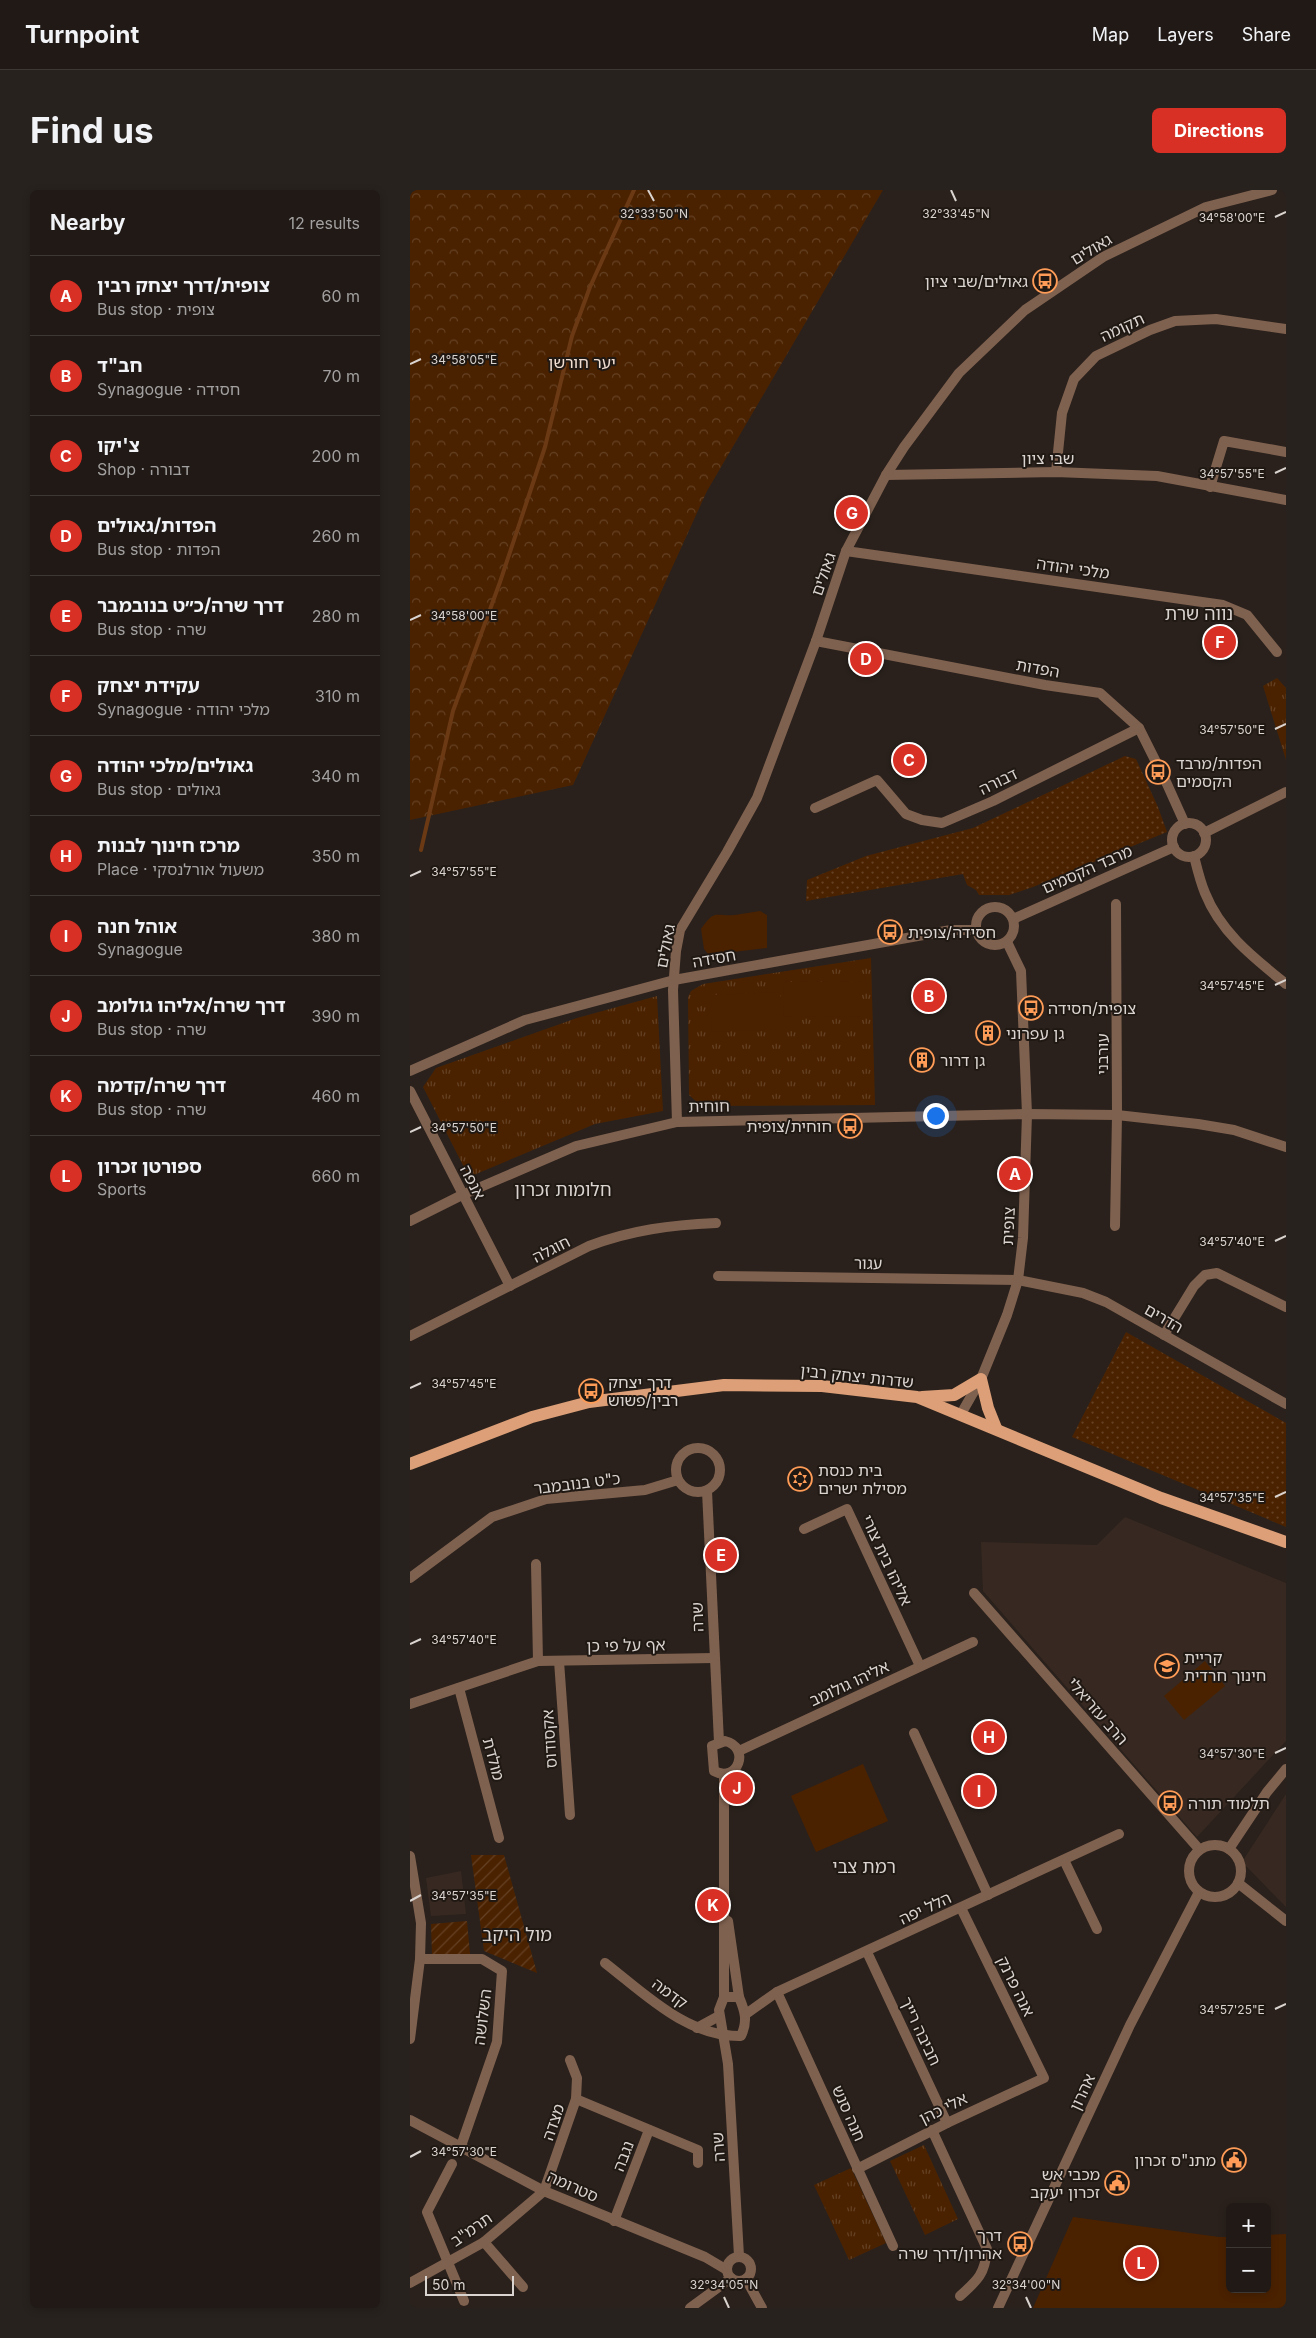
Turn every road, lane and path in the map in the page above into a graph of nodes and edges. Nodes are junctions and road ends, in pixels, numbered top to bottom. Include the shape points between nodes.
1 (1272, 190) edge
2 (1286, 329) edge
3 (1286, 452) edge
4 (1056, 472) junction
5 (886, 475) junction
6 (1210, 487) junction
7 (1286, 500) edge
8 (846, 551) junction
9 (816, 641) junction
10 (1277, 652) dead end
11 (1139, 728) junction
12 (1286, 792) edge
13 (815, 808) dead end
14 (1184, 824) junction
15 (1204, 832) junction
16 (1174, 847) junction
17 (1194, 856) junction
18 (1116, 904) dead end
19 (1013, 919) junction
20 (976, 930) junction
21 (1007, 942) junction
22 (674, 980) junction
23 (1286, 984) edge
24 (410, 1071) edge
25 (410, 1091) edge
26 (1027, 1114) junction
27 (1117, 1115) junction
28 (677, 1122) junction
29 (1286, 1147) edge
30 (462, 1195) junction
31 (410, 1221) edge
32 (716, 1223) dead end
33 (1114, 1226) dead end
34 (718, 1276) dead end
35 (1018, 1280) junction
36 (510, 1286) junction
37 (1286, 1307) edge
38 (1164, 1335) junction
39 (410, 1336) edge
40 (981, 1379) junction
41 (917, 1397) junction
42 (1286, 1404) edge
43 (961, 1414) junction
44 (996, 1428) junction
45 (410, 1464) edge
46 (678, 1480) junction
47 (707, 1490) junction
48 (804, 1529) dead end
49 (1286, 1542) edge
50 (536, 1564) dead end
51 (410, 1578) edge
52 (974, 1593) dead end
53 (973, 1642) dead end
54 (714, 1658) junction
55 (538, 1661) junction
56 (559, 1661) junction
57 (920, 1666) junction
58 (459, 1688) junction
59 (410, 1704) edge
60 (914, 1733) dead end
61 (719, 1742) junction
62 (739, 1751) junction
63 (1286, 1768) edge
64 (724, 1775) junction
65 (570, 1815) dead end
66 (1119, 1834) dead end
67 (499, 1838) dead end
68 (1199, 1849) junction
69 (1229, 1849) junction
70 (410, 1856) edge
71 (1064, 1860) junction
72 (1238, 1883) junction
73 (1199, 1892) junction
74 (988, 1896) junction
75 (724, 1899) junction
76 (961, 1908) junction
77 (1286, 1921) edge
78 (1097, 1929) dead end
79 (867, 1952) junction
80 (420, 1959) junction
81 (605, 1963) dead end
82 (777, 1992) junction
83 (724, 1997) junction
84 (739, 1997) junction
85 (746, 2014) junction
86 (719, 2016) junction
87 (697, 2028) junction
88 (723, 2037) junction
89 (410, 2039) edge
90 (570, 2060) dead end
91 (1044, 2078) joint
92 (576, 2099) junction
93 (410, 2120) edge
94 (947, 2123) junction
95 (649, 2130) junction
96 (932, 2130) junction
97 (461, 2146) junction
98 (698, 2163) dead end
99 (452, 2164) dead end
100 (857, 2169) junction
101 (544, 2191) junction
102 (614, 2221) junction
103 (484, 2242) junction
104 (893, 2246) dead end
105 (739, 2256) junction
106 (448, 2263) junction
107 (729, 2274) junction
108 (746, 2279) junction
109 (410, 2283) edge
110 (523, 2287) dead end
111 (960, 2296) dead end
112 (464, 2301) dead end
113 (690, 2308) edge
114 (762, 2308) edge
115 (998, 2308) edge

1 - 5 street, גאולים via 1206,206 1103,257 1026,310 958,373
2 - 4 street, תקומה via 1216,319 1175,321 1096,356 1074,379 1062,413
3 - 6 street via 1224,440
4 - 5 street, שבי ציון
4 - 6 street, שבי ציון via 1157,476
5 - 8 street, גאולים
6 - 7 street, שבי ציון
8 - 9 street, גאולים
8 - 10 street, מלכי יהודה via 1222,605 1248,615
9 - 11 street, הפדות via 1100,693
9 - 22 street, גאולים via 756,798 728,852 680,930
11 - 13 street, דבורה via 942,823 906,814 877,780
11 - 14 street, הפדות
12 - 15 street
14 - 15 street via 1198,826
14 - 16 street via 1175,830
15 - 17 street via 1205,844
16 - 17 street via 1185,856
16 - 19 street, מרבד הקסמים
17 - 23 street via 1205,893 1230,935
18 - 27 street, עורבני
19 - 20 street via 1004,909 992,908 978,918
19 - 21 street via 1013,934
20 - 21 street via 986,944 998,946
20 - 22 street, חסידה via 951,930
21 - 26 street, צופית via 1021,971
22 - 24 street, חסידה via 525,1020
22 - 28 street, גאולים
25 - 30 street, אנפה
26 - 27 street
26 - 28 street, חוחית
26 - 35 street, צופית via 1023,1238
27 - 29 street via 1234,1130
27 - 33 street, עורבני
28 - 30 street, חוחית via 576,1146
30 - 31 street, חוחית
30 - 36 street, אנפה
32 - 36 street, חוגלה via 620,1234
34 - 35 street, עגור
35 - 38 street, הדרים via 1083,1293 1106,1302
35 - 40 street, צופית
36 - 39 street, חוגלה
37 - 38 street via 1217,1273 1205,1275 1194,1286
38 - 42 street, הדרים
40 - 41 main road via 954,1395
40 - 43 street, צופית
40 - 44 main road
41 - 43 main road, שדרות יצחק רבין
41 - 45 main road, שדרות יצחק רבין via 822,1386 724,1385 589,1402 532,1417
43 - 44 main road, שדרות יצחק רבין
44 - 49 main road, שדרות יצחק רבין via 1161,1498
46 - 47 street via 688,1490
46 - 47 street via 676,1465 684,1452 706,1449 718,1458 720,1473
46 - 51 street, כ"ט בנובמבר via 645,1490 546,1499 492,1517
47 - 54 street, שרה
48 - 57 street, אליהו בית צורי via 847,1510
50 - 55 street
52 - 68 street, הרב עזריאלי
53 - 57 street, אליהו גולומב
54 - 56 street, אף על פי כן
54 - 61 street, שרה
55 - 56 street, אף על פי כן
55 - 58 street, אף על פי כן
56 - 65 street, אקסודוס
57 - 62 street, אליהו גולומב
58 - 59 street, אף על פי כן
58 - 67 street, מולדת
60 - 74 street
61 - 62 street via 728,1742
61 - 64 street via 712,1746 714,1772
62 - 64 street via 738,1767
63 - 69 street
64 - 75 street
66 - 71 street, הלל יפה
68 - 69 street via 1214,1844
68 - 73 street via 1188,1870
69 - 72 street via 1241,1868
70 - 80 street via 421,1924
71 - 74 street, הלל יפה
71 - 78 street
72 - 73 street via 1232,1890 1216,1897
72 - 77 street
73 - 115 street, אהרון via 1130,2025
74 - 76 street, הלל יפה
75 - 83 street
75 - 84 street
76 - 79 street, הלל יפה
76 - 91 street, אנה פרנק
79 - 82 street, הלל יפה
79 - 94 street, חביבה רייך
80 - 89 street
80 - 97 street, השלושה via 482,1959 502,1971 497,2042
81 - 87 street, קדמה via 675,2017
82 - 85 street, הלל יפה
82 - 100 street, חנה סנש
83 - 84 street
83 - 86 street
84 - 85 street
85 - 88 street via 741,2036
86 - 87 street
86 - 88 street, שרה
87 - 88 street, קדמה
88 - 105 street, שרה via 728,2064
90 - 92 street, מצדה via 577,2078
91 - 94 street, אלי כהן
92 - 95 street
92 - 101 street, מצדה
93 - 97 street, סטרומה
94 - 96 street, אלי כהן
95 - 98 street via 698,2150
95 - 102 street, נגבה
96 - 100 street, אלי כהן
96 - 111 street via 987,2249 986,2266
97 - 101 street, סטרומה
99 - 106 street via 427,2212
100 - 104 street, חנה סנש
101 - 102 street, סטרומה
101 - 103 street, תרמ"ב
102 - 107 street, סטרומה via 706,2257
103 - 106 street, תרמ"ב
103 - 110 street
105 - 107 street via 729,2263
105 - 108 street via 751,2265 751,2273
106 - 109 street, תרמ"ב
106 - 112 street
107 - 108 street via 738,2281
107 - 113 street
108 - 114 street

